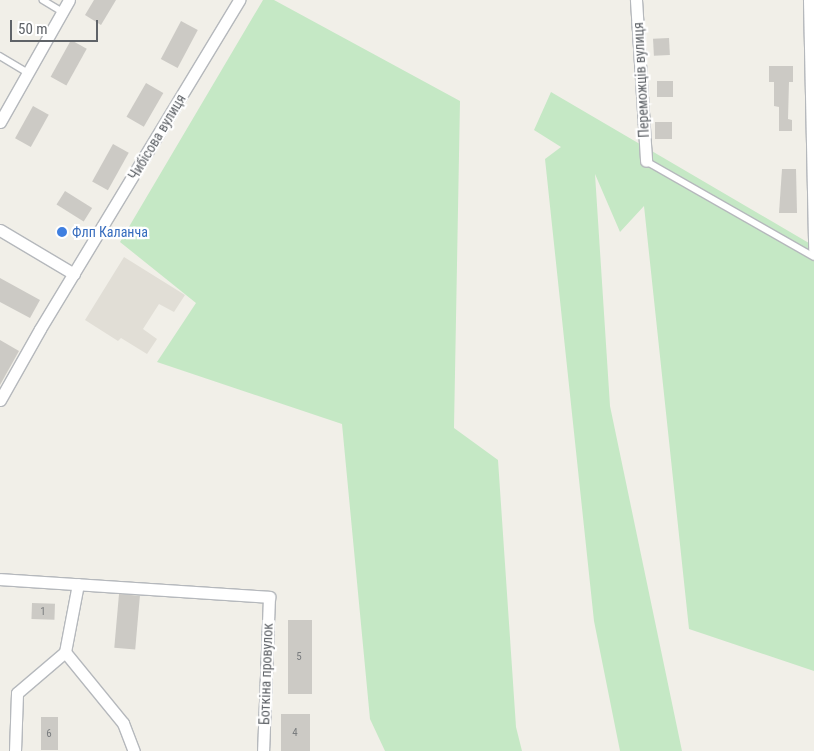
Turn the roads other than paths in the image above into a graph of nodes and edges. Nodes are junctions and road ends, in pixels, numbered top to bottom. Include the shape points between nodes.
1 (43, 0) edge
2 (70, 0) edge
3 (239, 0) edge
4 (636, 0) edge
5 (809, 0) edge
6 (63, 12) junction
7 (0, 56) edge
8 (27, 72) junction
9 (0, 122) edge
10 (646, 161) joint
11 (0, 230) edge
12 (814, 249) edge
13 (814, 257) edge
14 (74, 274) junction
15 (0, 400) edge
16 (0, 579) edge
17 (78, 584) junction
18 (65, 652) junction
19 (15, 751) edge
20 (134, 751) edge
21 (262, 751) edge

1 - 6 lane
2 - 6 street
3 - 14 street, Чибісова вулиця
4 - 10 street, Переможців вулиця
5 - 12 street
6 - 8 street
7 - 8 lane
8 - 9 street
10 - 13 lane
11 - 14 street
14 - 15 street, Чибісова вулиця
16 - 17 street
17 - 18 street
17 - 21 street, Боткіна провулок via 269,597
18 - 19 street via 17,693
18 - 20 street via 123,724

